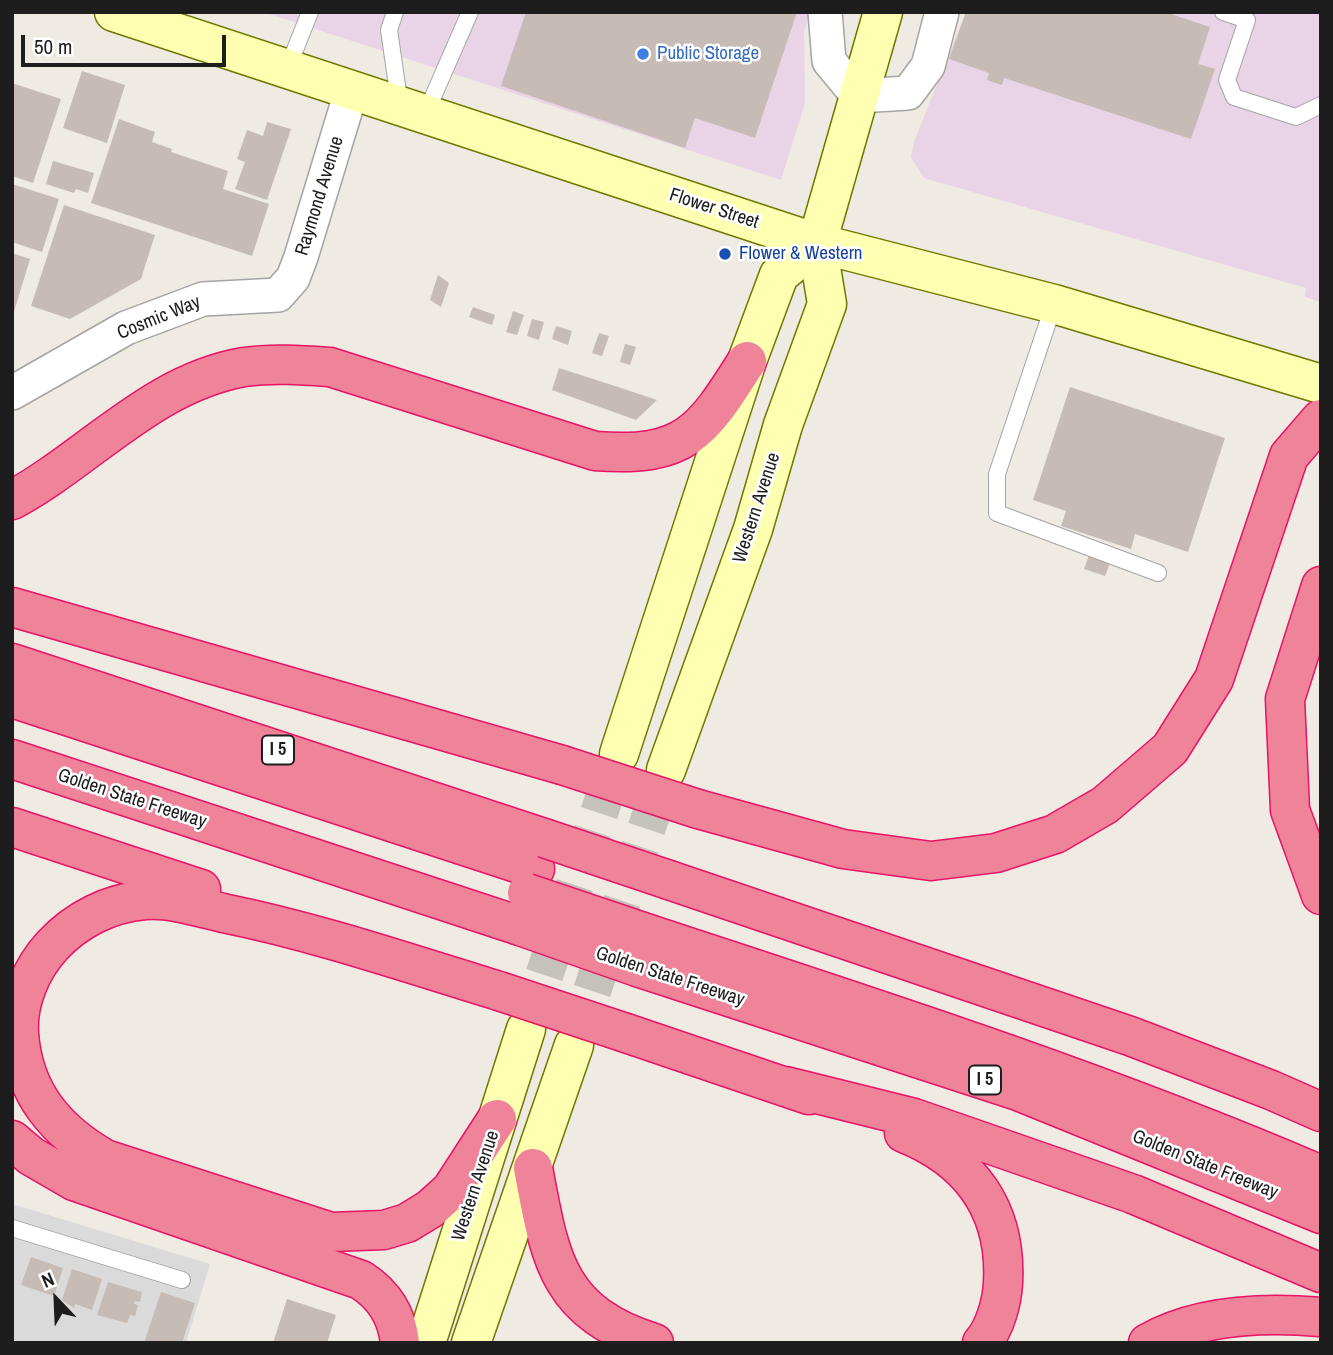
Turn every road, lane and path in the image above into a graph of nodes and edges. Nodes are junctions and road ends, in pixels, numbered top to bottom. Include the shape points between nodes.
1 (114, 12) edge
2 (310, 12) edge
3 (395, 12) edge
4 (470, 12) edge
5 (825, 12) edge
6 (883, 12) edge
7 (942, 12) edge
8 (1223, 12) edge
9 (288, 70) junction
10 (351, 92) junction
11 (858, 96) junction
12 (1321, 105) edge
13 (412, 111) junction
14 (817, 243) junction
15 (278, 295) joint
16 (1054, 304) junction
17 (747, 361) junction
18 (1321, 384) edge
19 (12, 393) edge
20 (1321, 419) edge
21 (12, 500) edge
22 (1158, 573) dead end
23 (1321, 586) edge
24 (12, 607) edge
25 (12, 663) edge
26 (12, 698) edge
27 (12, 726) edge
28 (619, 754) tunnel mouth
29 (12, 760) edge
30 (666, 770) tunnel mouth
31 (12, 827) edge
32 (531, 881) junction
33 (1321, 895) edge
34 (655, 924) junction
35 (286, 926) junction
36 (526, 1029) tunnel mouth
37 (574, 1045) tunnel mouth
38 (785, 1086) junction
39 (1321, 1112) edge
40 (497, 1119) junction
41 (12, 1140) edge
42 (1321, 1151) edge
43 (533, 1168) junction
44 (1321, 1175) edge
45 (1321, 1214) edge
46 (12, 1228) edge
47 (1321, 1273) edge
48 (182, 1280) dead end
49 (1321, 1317) edge
50 (400, 1343) edge
51 (426, 1343) edge
52 (471, 1343) edge
53 (654, 1343) edge
54 (982, 1343) edge
55 (1148, 1343) edge

1 - 9 main road, Flower Street
2 - 9 lane
3 - 13 lane via 389,30
4 - 13 lane
5 - 11 street via 829,61
6 - 11 main road, Western Avenue
7 - 11 street via 928,66 908,93
8 - 12 lane via 1247,20 1227,80 1234,97 1296,117
9 - 10 main road, Flower Street
10 - 13 main road, Flower Street
10 - 15 street, Raymond Avenue via 301,257 293,278
11 - 14 main road, Western Avenue
13 - 14 main road, Flower Street
14 - 16 main road, Flower Street
14 - 17 main road via 779,275
14 - 30 main road, Western Avenue via 827,304 783,425 753,529
15 - 19 street, Cosmic Way via 202,299 126,328
16 - 18 main road, Flower Street
16 - 22 lane via 997,474 997,513
17 - 21 highway via 710,419 683,439 629,454 595,451 330,367 245,367 211,375 162,396 42,484
17 - 28 main road
20 - 24 highway, bridge via 1289,456 1214,679 1170,749 1105,806 1055,834 996,853 931,861 843,849
23 - 33 highway via 1285,699 1290,810
25 - 32 highway, Golden State Freeway / I 5
26 - 32 highway
27 - 32 highway
29 - 32 highway, Golden State Freeway / I 5
31 - 35 highway via 237,901
32 - 34 highway, Golden State Freeway / I 5, bridge
32 - 34 highway, Golden State Freeway / I 5, bridge
34 - 39 highway, Golden State Freeway / I 5 via 1130,1036
34 - 42 highway via 958,1010 1252,1119
34 - 44 highway via 990,1045
34 - 45 highway, Golden State Freeway / I 5 via 1018,1091
35 - 38 highway, bridge
35 - 40 highway via 146,900 111,906 62,935 42,956 28,981 19,1032 32,1083 56,1124 105,1158 331,1232 354,1233 407,1223 430,1209 451,1190
36 - 40 main road, Western Avenue
37 - 43 main road
38 - 47 highway via 914,1118 1133,1194
38 - 54 highway via 933,1145 971,1177 993,1210 1005,1253 1002,1297
40 - 51 main road, Western Avenue
41 - 50 highway via 74,1181 361,1280 386,1300
43 - 52 main road
43 - 53 highway via 552,1256 569,1288 605,1323
46 - 48 lane
49 - 55 highway via 1265,1314 1219,1319

